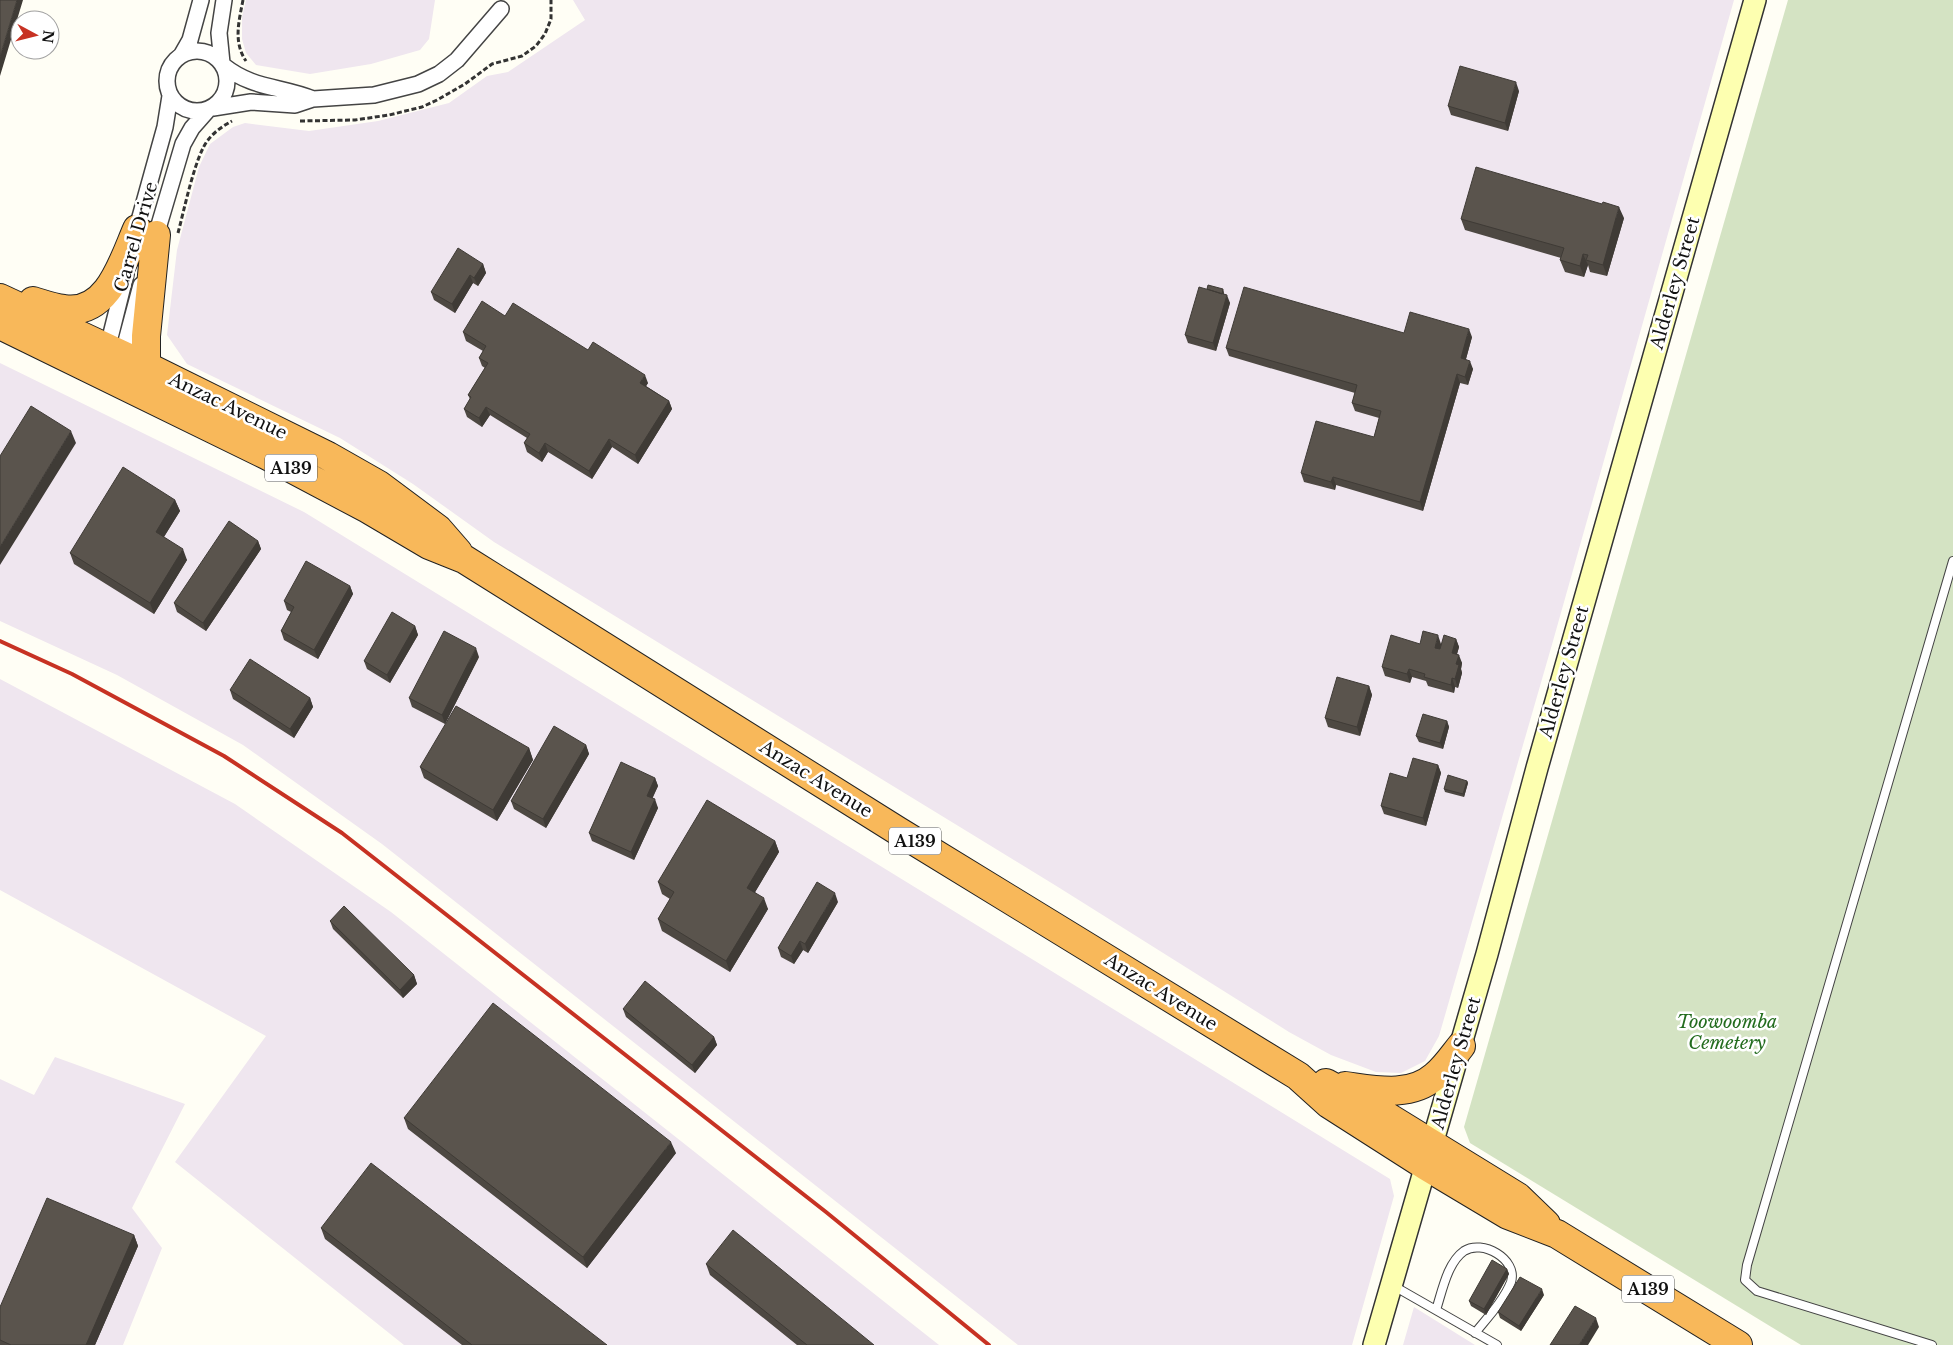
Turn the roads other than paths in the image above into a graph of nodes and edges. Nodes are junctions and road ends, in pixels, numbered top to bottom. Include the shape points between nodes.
1 (201, 0) edge
2 (224, 0) edge
3 (1755, 0) edge
4 (501, 9) dead end
5 (182, 54) junction
6 (223, 65) junction
7 (170, 96) junction
8 (313, 99) junction
9 (210, 109) junction
10 (156, 235) junction
11 (0, 294) edge
12 (0, 298) edge
13 (0, 325) edge
14 (119, 365) junction
15 (1953, 561) edge
16 (1944, 593) junction
17 (1953, 596) edge
18 (1461, 1046) junction
19 (1298, 1076) junction
20 (1328, 1084) junction
21 (1429, 1155) junction
22 (1392, 1285) junction
23 (1436, 1310) junction
24 (1475, 1332) junction
25 (1374, 1345) edge
26 (1497, 1345) edge
27 (1738, 1345) edge
28 (1932, 1345) edge

1 - 5 street via 190,40
2 - 6 street via 219,33
3 - 18 street, Alderley Street via 1536,768
4 - 8 street via 457,60 439,74 418,84 374,95
5 - 6 street via 204,51
5 - 7 street via 168,73
6 - 8 street via 253,83
6 - 9 street via 228,77 227,89 222,100
7 - 9 street via 186,110
7 - 10 street, Carrel Drive
8 - 9 street via 295,105 251,102
9 - 10 street, Carrel Drive via 192,128 183,144
10 - 11 highway via 103,295 84,308 65,310
10 - 14 street, Carrel Drive
10 - 14 highway via 146,336
12 - 14 highway, Anzac Avenue / A139
13 - 14 highway, Anzac Avenue / A139
14 - 19 highway, Anzac Avenue / A139 via 328,456 379,485 438,529 464,559
15 - 16 lane
16 - 17 lane
16 - 28 lane via 1747,1266 1746,1280 1757,1290
18 - 20 highway via 1436,1076 1407,1090 1388,1092
18 - 21 street, Alderley Street
19 - 20 highway, Anzac Avenue / A139
19 - 21 highway, Anzac Avenue / A139 via 1329,1104
20 - 21 highway, Anzac Avenue / A139 via 1388,1116
21 - 22 street, Alderley Street
21 - 27 highway, Anzac Avenue / A139 via 1518,1197 1558,1234
22 - 23 lane
22 - 25 street, Alderley Street
23 - 24 lane
23 - 24 lane via 1450,1267 1463,1252 1474,1247 1495,1253 1510,1264 1510,1282 1494,1310
24 - 26 lane

